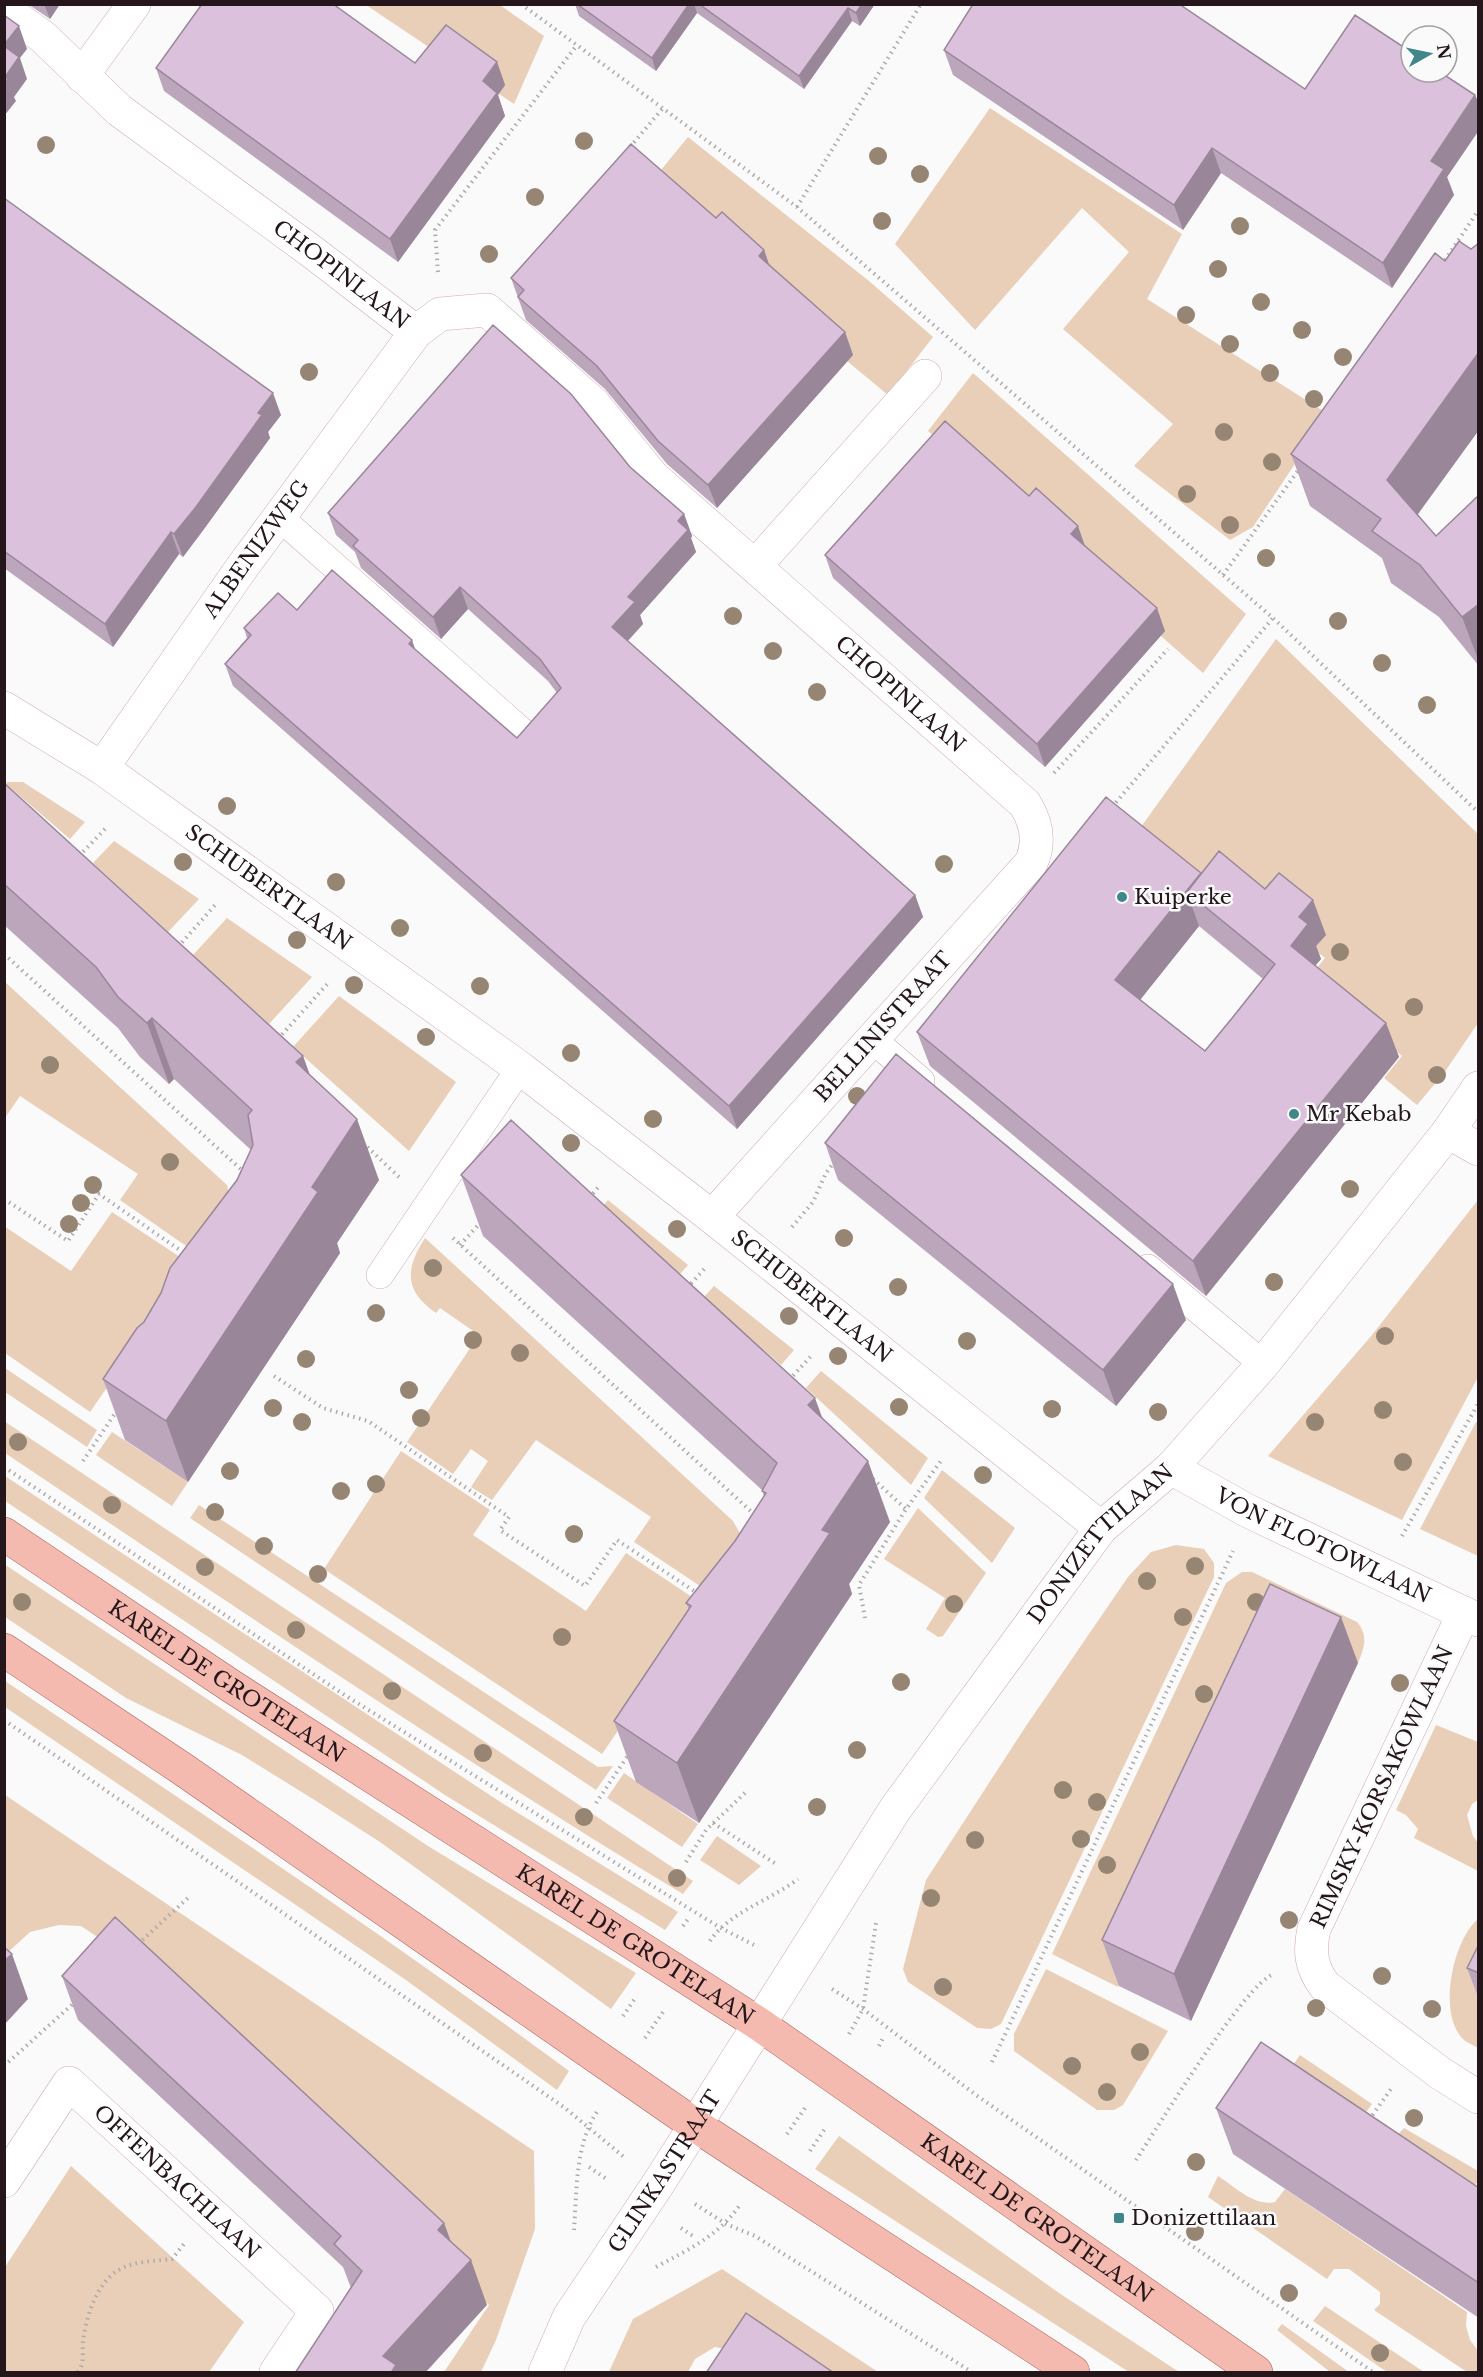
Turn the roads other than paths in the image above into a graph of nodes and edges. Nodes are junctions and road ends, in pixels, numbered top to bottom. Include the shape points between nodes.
1 (134, 4) edge
2 (4, 9) edge
3 (82, 76) junction
4 (428, 323) junction
5 (925, 376) dead end
6 (279, 517) junction
7 (756, 565) junction
8 (7, 715) edge
9 (526, 735) edge
10 (102, 768) junction
11 (1031, 817) joint
12 (872, 1039) junction
13 (520, 1068) junction
14 (1479, 1088) edge
15 (937, 1094) edge
16 (1448, 1132) junction
17 (1479, 1149) edge
18 (712, 1217) junction
19 (1129, 1252) edge
20 (380, 1275) dead end
21 (1263, 1364) junction
22 (1171, 1468) junction
23 (1101, 1528) junction
24 (4, 1534) edge
25 (1471, 1616) edge
26 (4, 1650) edge
27 (759, 2024) junction
28 (1479, 2097) edge
29 (695, 2125) junction
30 (4, 2181) edge
31 (276, 2373) edge
32 (545, 2373) edge
33 (1073, 2373) edge
34 (1256, 2373) edge

1 - 3 street
2 - 3 street, CHOPINLAAN via 43,37
3 - 4 street, CHOPINLAAN via 119,110 315,254
4 - 6 street, ALBENIZWEG
4 - 7 street, CHOPINLAAN via 487,310 593,403 653,477
5 - 7 street
6 - 9 lane
6 - 10 street, ALBENIZWEG
7 - 11 street, CHOPINLAAN
8 - 10 street, SCHUBERTLAAN
10 - 13 street, SCHUBERTLAAN
11 - 12 street, BELLINISTRAAT via 1036,846 1030,863
12 - 15 lane
12 - 18 street, BELLINISTRAAT
13 - 18 street, SCHUBERTLAAN
13 - 20 lane
14 - 16 street, DONIZETTILAAN
16 - 17 street
16 - 21 street, DONIZETTILAAN
18 - 23 street, SCHUBERTLAAN
19 - 21 lane
21 - 22 street, DONIZETTILAAN
22 - 23 street, DONIZETTILAAN
22 - 25 street, VON FLOTOWLAAN via 1248,1511
23 - 27 street, DONIZETTILAAN via 896,1808
24 - 27 main road, KAREL DE GROTELAAN via 241,1692
25 - 28 street, RIMSKY-KORSAKOWLAAN via 1314,1929 1310,1953 1316,1975 1325,1986 1440,2073
26 - 29 main road via 184,1770
27 - 29 street, GLINKASTRAAT
27 - 34 main road, KAREL DE GROTELAAN
29 - 32 street, GLINKASTRAAT via 569,2317
29 - 33 main road
30 - 31 street, OFFENBACHLAAN via 69,2083 316,2311

